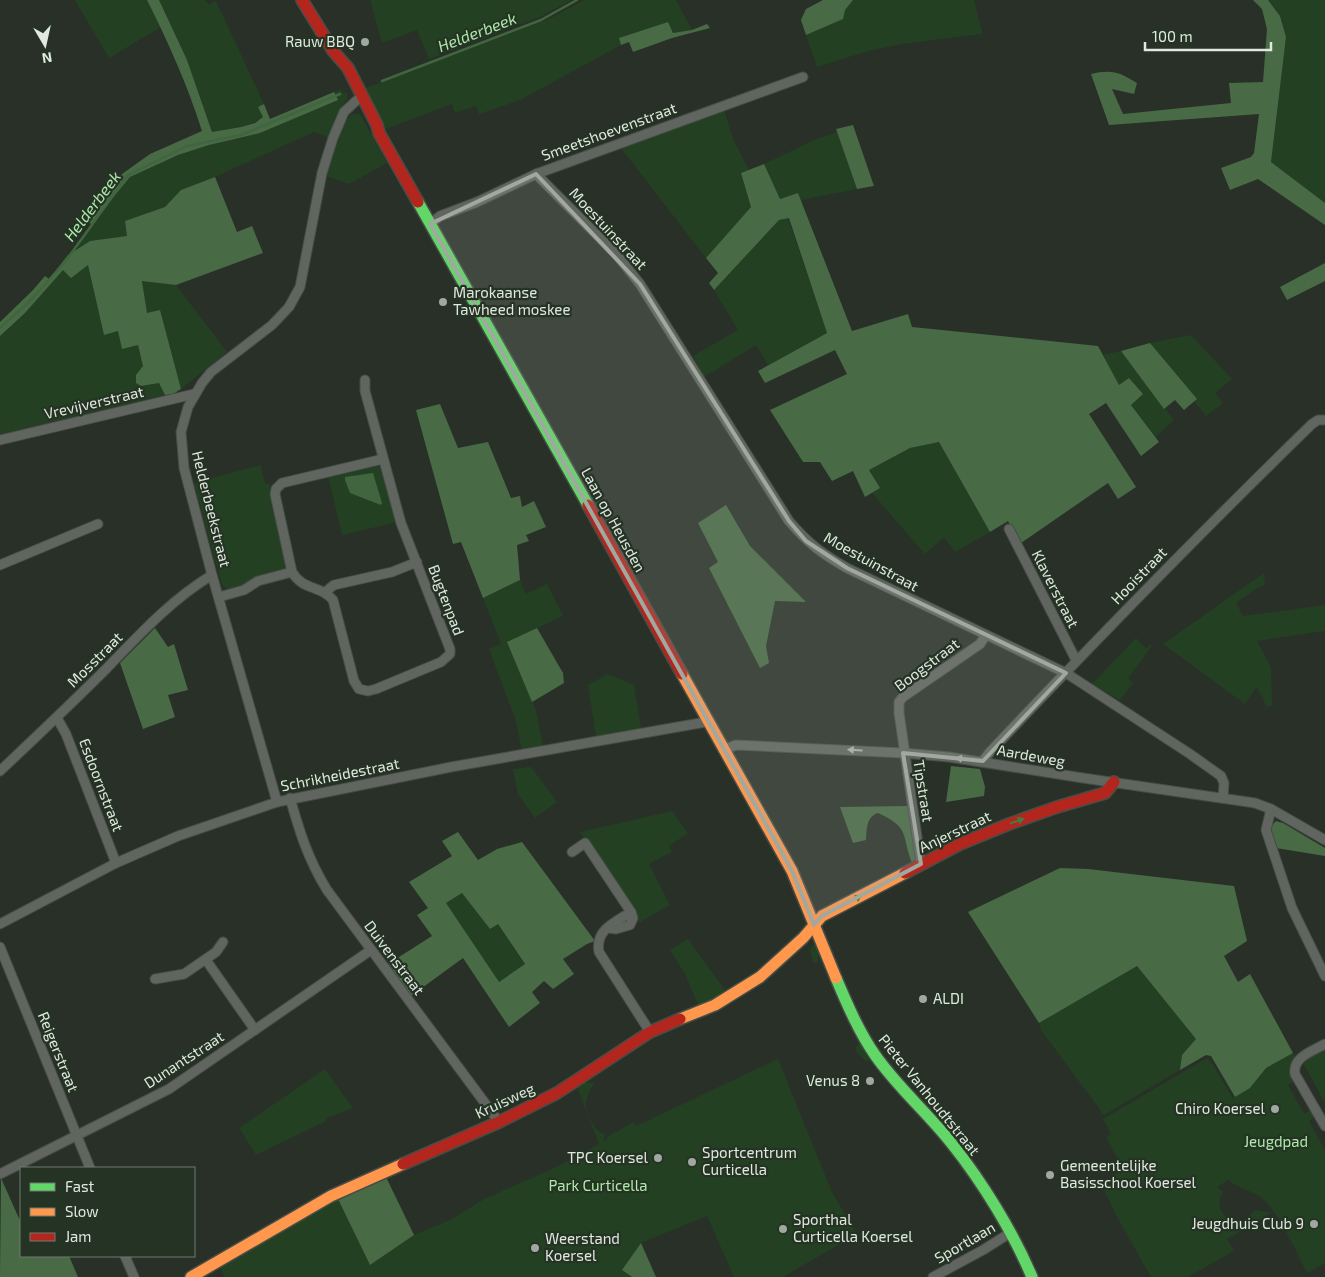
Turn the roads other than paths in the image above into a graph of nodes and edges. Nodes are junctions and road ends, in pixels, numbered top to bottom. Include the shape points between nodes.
1 (302, 0) edge
2 (803, 77) dead end
3 (359, 98) junction
4 (536, 174) junction
5 (430, 224) junction
6 (365, 380) dead end
7 (194, 394) junction
8 (1324, 420) edge
9 (0, 440) edge
10 (383, 459) junction
11 (98, 524) dead end
12 (1009, 529) dead end
13 (417, 562) junction
14 (0, 565) edge
15 (292, 572) junction
16 (212, 575) junction
17 (326, 593) junction
18 (219, 597) junction
19 (986, 635) junction
20 (1076, 660) junction
21 (1066, 673) junction
22 (57, 718) junction
23 (706, 722) junction
24 (723, 750) junction
25 (903, 753) junction
26 (983, 761) junction
27 (0, 771) edge
28 (1114, 782) junction
29 (290, 798) junction
30 (1223, 798) junction
31 (277, 802) junction
32 (1271, 809) junction
33 (1325, 840) edge
34 (572, 852) dead end
35 (116, 863) junction
36 (921, 864) junction
37 (0, 924) edge
38 (814, 925) junction
39 (223, 942) dead end
40 (0, 947) edge
41 (371, 950) junction
42 (206, 960) junction
43 (1325, 976) edge
44 (155, 979) dead end
45 (255, 1030) junction
46 (650, 1032) junction
47 (1325, 1044) edge
48 (498, 1122) junction
49 (1325, 1126) edge
50 (77, 1135) junction
51 (90, 1167) edge
52 (0, 1174) edge
53 (1010, 1233) junction
54 (125, 1257) edge
55 (134, 1277) edge
56 (191, 1277) edge
57 (933, 1277) edge
58 (1032, 1277) edge

1 - 3 street, Laan op Heusden via 334,52 340,71
2 - 4 street, Smeetshoevenstraat
3 - 5 street, Laan op Heusden
3 - 7 street, Helderbeekstraat via 344,112 330,147 300,287 289,307 272,325 212,372
4 - 5 street, Smeetshoevenstraat via 440,216
4 - 19 street, Moestuinstraat via 617,255 640,284 781,508 806,541 847,568
5 - 23 street, Laan op Heusden via 677,664
6 - 10 street, Bugtenpad
7 - 9 street, Vrevijverstraat
7 - 16 street, Helderbeekstraat via 184,420 181,445
8 - 20 street, Hooistraat via 1312,424
10 - 13 street, Bugtenpad via 401,523
10 - 15 street via 278,486 275,500
11 - 14 street
12 - 20 street, Klaverstraat
13 - 17 street, Bugtenpad via 392,572 334,585
13 - 17 street, Bugtenpad via 450,654 441,662 376,689 362,690 355,685 334,604
15 - 17 street via 302,584
15 - 18 street via 258,580 244,590
16 - 18 street, Helderbeekstraat
16 - 22 street, Mosstraat via 165,610
18 - 31 street, Helderbeekstraat
19 - 21 street, Moestuinstraat
19 - 25 street, Boogstraat via 980,644 899,702
20 - 21 street, Hooistraat
21 - 26 street, Hooistraat
21 - 30 street, Moestuinstraat via 1221,776
22 - 27 street, Mosstraat
22 - 35 street, Esdoornstraat
23 - 24 street, Laan op Heusden
23 - 29 street, Schrikheidestraat
25 -> 24 street, Aardeweg via 736,745
24 - 38 street, Laan op Heusden via 792,871
26 -> 25 street, Aardeweg
25 - 36 street, Tipstraat
26 - 28 street, Aardeweg
28 - 30 street, Aardeweg
36 -> 28 street, Anjerstraat via 1001,827 1105,793
29 - 31 street, Schrikheidestraat
29 - 41 street, Duivenstraat via 302,841 316,871
30 - 32 street, Aardeweg
31 - 35 street, Schrikheidestraat via 178,836
32 - 33 street, Aardeweg
32 - 43 street via 1266,830 1292,908
34 - 46 street via 584,843 631,912 600,934 600,957
35 - 37 street, Schrikheidestraat
38 -> 36 street, Anjerstraat via 822,916
38 - 46 street, Kruisweg via 760,977 741,990 715,1005
38 - 53 street, Pieter Vanhoudtstraat via 867,1042 902,1088 952,1144
39 - 42 street
40 - 50 street, Reigerstraat
41 - 45 street, Dunantstraat
41 - 48 street, Duivenstraat
42 - 44 street via 180,976
42 - 45 street
45 - 50 street, Dunantstraat via 169,1089
46 - 48 street, Kruisweg via 557,1093
47 - 49 street via 1297,1061 1294,1068
48 - 56 street, Kruisweg via 330,1196
50 - 51 street, Reigerstraat
50 - 52 street, Dunantstraat
53 - 57 street, Sportlaan
53 - 58 street, Pieter Vanhoudtstraat
54 - 55 street

